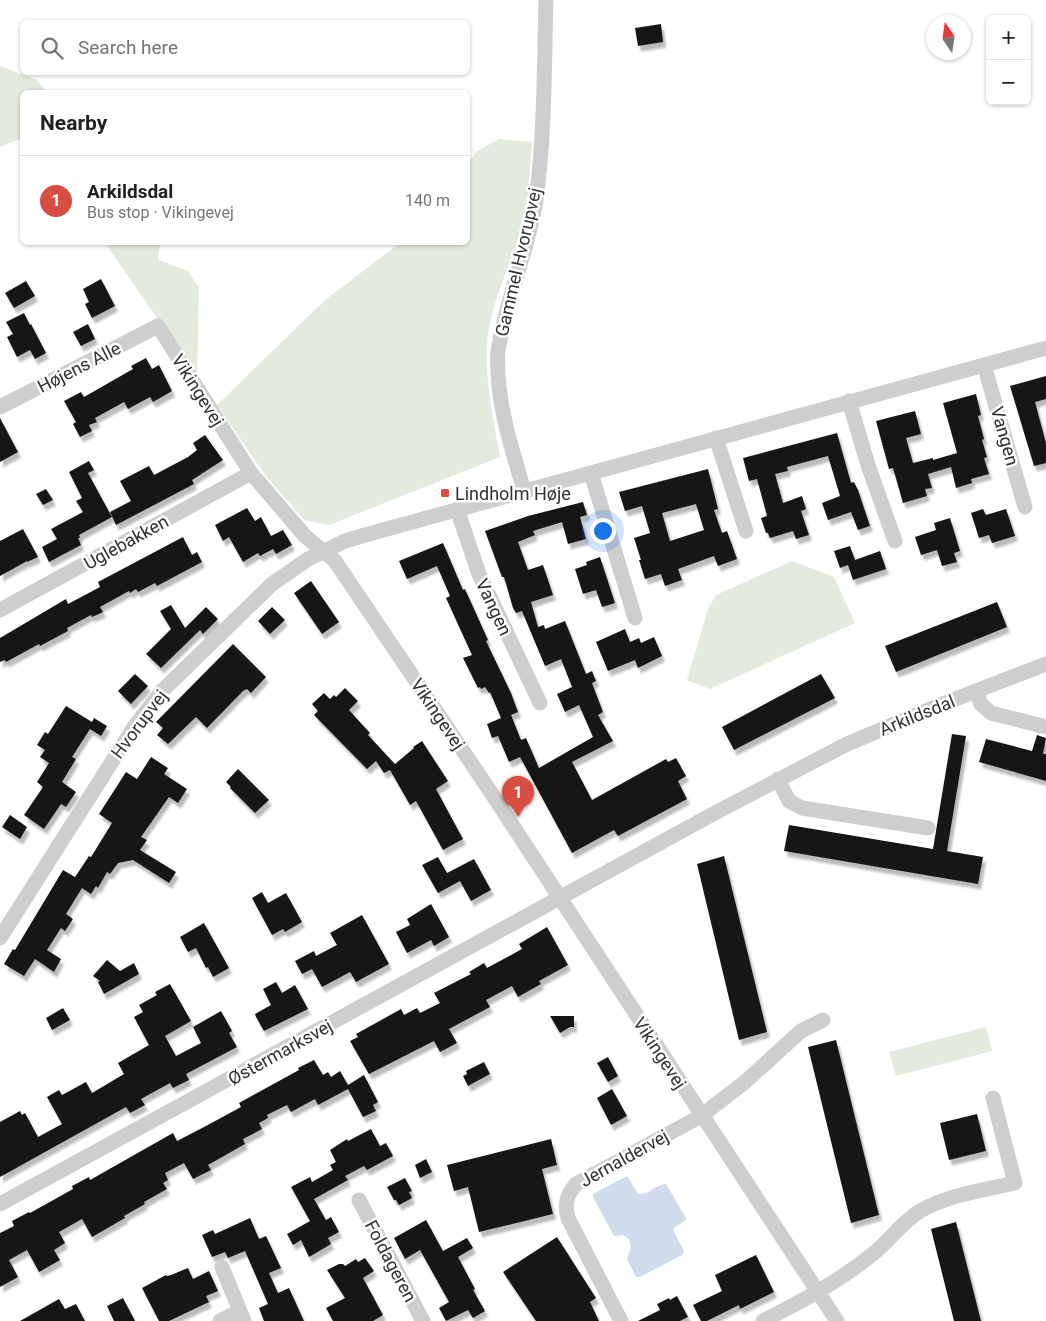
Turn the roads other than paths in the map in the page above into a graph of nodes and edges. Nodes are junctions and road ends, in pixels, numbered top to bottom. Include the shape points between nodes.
1 (546, 0) edge
2 (158, 326) joint
3 (1046, 348) edge
4 (984, 365) junction
5 (849, 402) junction
6 (0, 407) edge
7 (716, 438) junction
8 (251, 473) junction
9 (592, 473) junction
10 (524, 491) junction
11 (1025, 507) dead end
12 (457, 509) junction
13 (746, 531) dead end
14 (895, 541) dead end
15 (323, 550) junction
16 (0, 610) edge
17 (635, 618) dead end
18 (1046, 664) edge
19 (976, 691) junction
20 (540, 703) dead end
21 (1046, 727) edge
22 (778, 779) junction
23 (928, 828) dead end
24 (559, 899) junction
25 (0, 938) edge
26 (823, 1020) dead end
27 (993, 1098) dead end
28 (701, 1116) junction
29 (359, 1200) dead end
30 (0, 1204) edge
31 (222, 1267) dead end
32 (818, 1293) junction
33 (242, 1316) edge
34 (220, 1321) edge
35 (422, 1321) edge
36 (621, 1321) edge
37 (763, 1321) edge
38 (836, 1321) edge

1 - 10 street, Gammel Hvorupvej via 542,133 536,200 498,352 498,382 504,423
2 - 6 street, Højens Alle
2 - 8 street, Vikingevej
3 - 4 street
4 - 5 street
4 - 11 street, Vangen
5 - 7 street
5 - 14 street
7 - 9 street
7 - 13 street
8 - 15 street, Vikingevej via 305,536
8 - 16 street, Uglebakken
9 - 10 street
9 - 17 street
10 - 12 street
12 - 15 street
12 - 20 street, Vangen via 478,574
15 - 24 street, Vikingevej via 346,577
15 - 25 street, Hvorupvej via 272,584 163,690 134,727
18 - 19 street, Arkildsdal
19 - 21 street, Arkildsdal via 981,704 991,713
19 - 22 street, Arkildsdal via 847,744
22 - 23 street via 789,802 802,808
22 - 24 street, Arkildsdal
24 - 28 street, Vikingevej
24 - 30 street, Østermarksvej
26 - 28 street via 801,1030 745,1082
27 - 32 street via 1015,1183 935,1203 918,1212 874,1252
28 - 32 street, Vikingevej
28 - 36 street, Jernaldervej via 576,1184 568,1194 568,1218
29 - 35 street, Foldageren
31 - 33 street
32 - 37 street
32 - 38 street, Vikingevej
33 - 34 street

